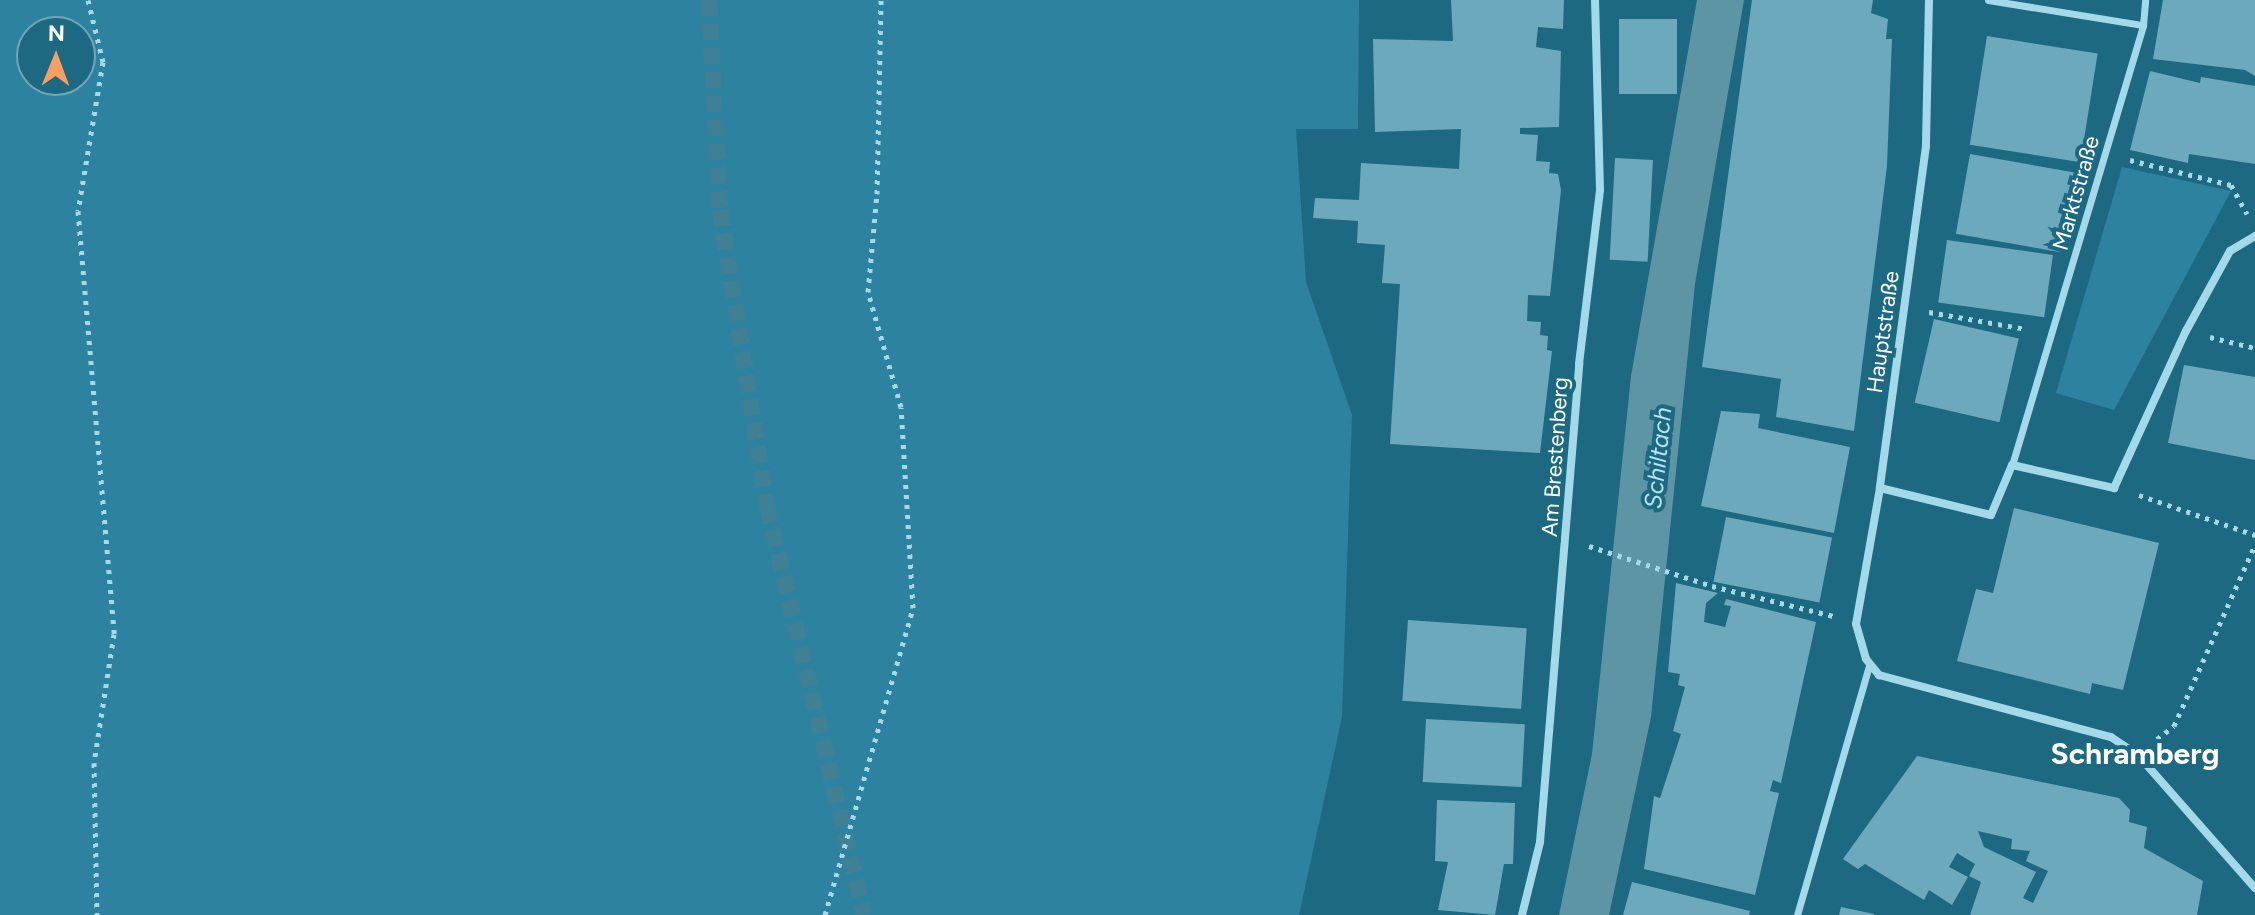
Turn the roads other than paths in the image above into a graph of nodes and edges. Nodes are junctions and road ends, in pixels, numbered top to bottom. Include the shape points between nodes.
1 (1595, 0) edge
2 (1929, 0) edge
3 (1988, 0) edge
4 (2145, 0) edge
5 (2143, 25) junction
6 (2254, 236) edge
7 (2012, 465) junction
8 (1880, 488) junction
9 (1869, 665) junction
10 (2255, 888) edge
11 (1522, 915) edge
12 (1797, 915) edge

1 - 11 street, Am Brestenberg via 1600,190 1579,364 1540,842
2 - 8 street, Hauptstraße via 1926,146
3 - 5 street
4 - 5 street, Marktstraße
5 - 7 street, Marktstraße
6 - 7 street via 2230,251 2186,331 2114,488
7 - 8 street via 1991,515
8 - 9 street, Hauptstraße via 1856,624
9 - 10 street via 1879,675 2111,737 2138,755
9 - 12 street

